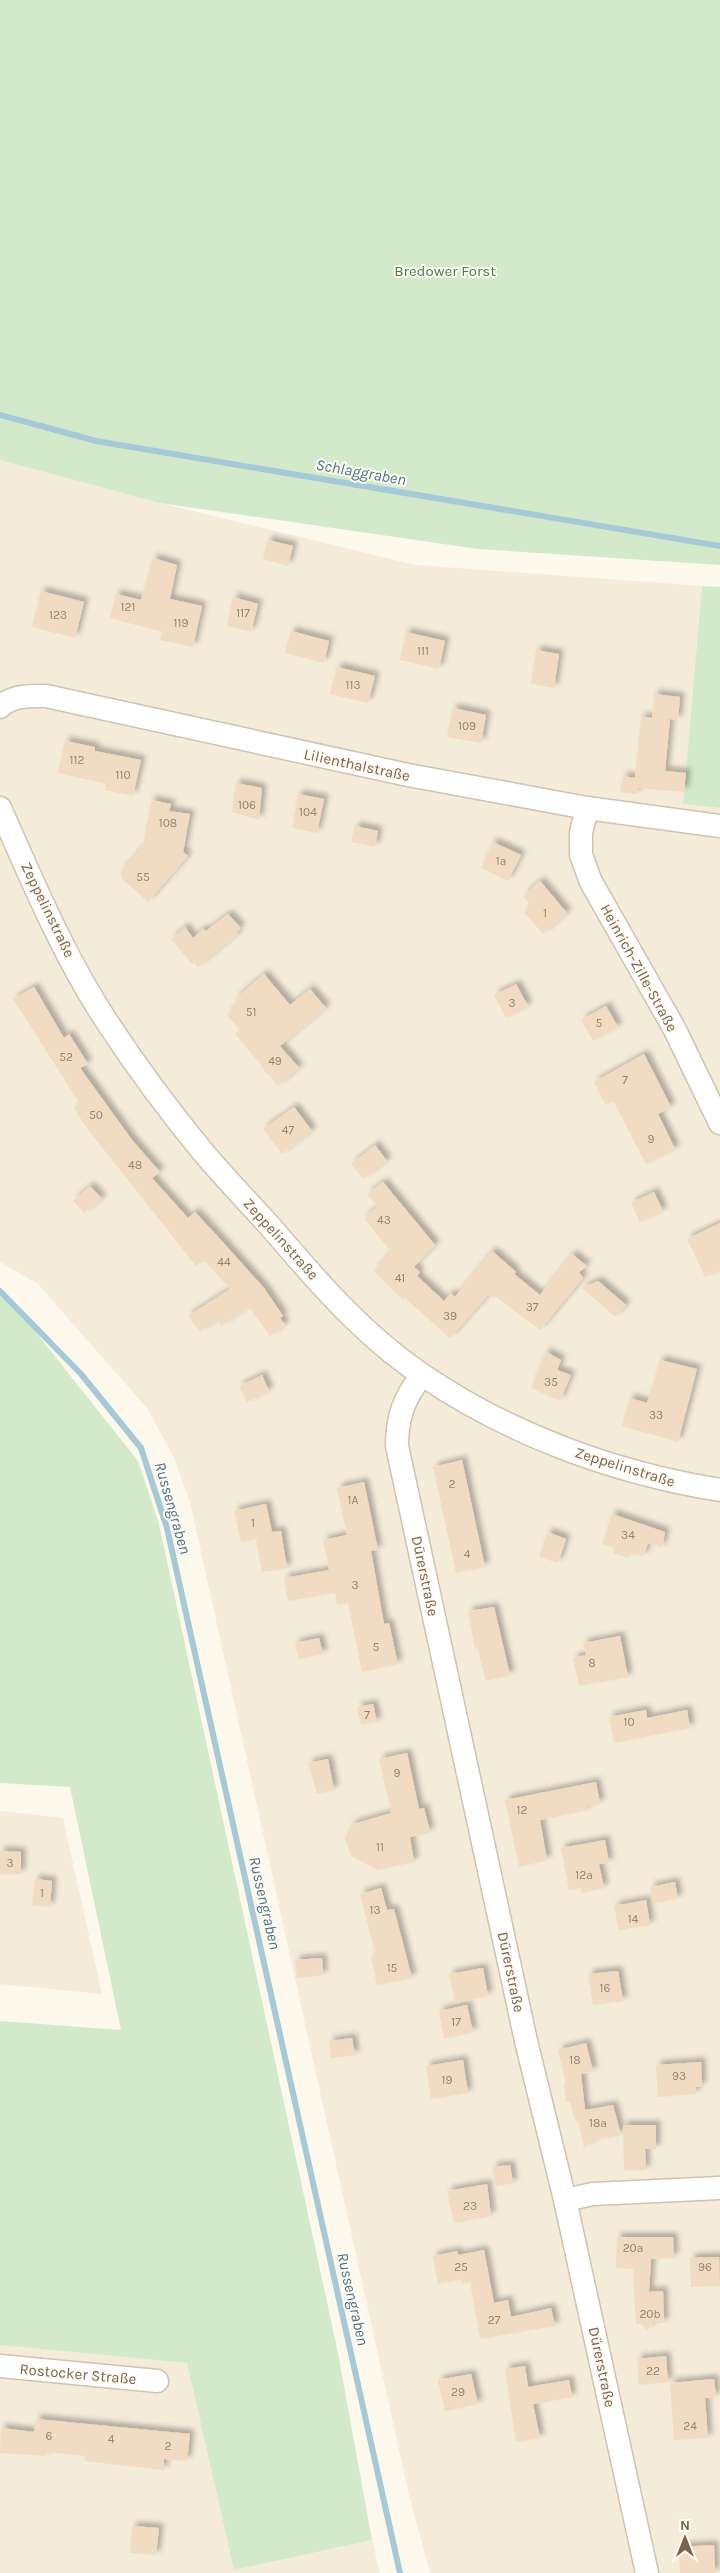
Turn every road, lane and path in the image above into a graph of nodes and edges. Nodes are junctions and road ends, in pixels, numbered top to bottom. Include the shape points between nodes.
1 (0, 707) edge
2 (0, 808) edge
3 (588, 808) junction
4 (720, 826) edge
5 (720, 1122) edge
6 (422, 1375) junction
7 (720, 1490) edge
8 (720, 2188) edge
9 (565, 2200) junction
10 (0, 2366) edge
11 (157, 2381) dead end
12 (647, 2573) edge

1 - 3 street, Lilienthalstraße via 23,696 46,696 408,776
2 - 6 street, Zeppelinstraße via 38,894 78,971 107,1021 155,1088 202,1151 331,1296
3 - 4 street, Lilienthalstraße
3 - 5 street, Heinrich-Zille-Straße via 581,834 581,855 591,882 674,1028
6 - 7 street, Zeppelinstraße via 495,1417 548,1442 606,1464 666,1481
6 - 9 street, Dürerstraße via 401,1408 397,1446 526,2041
8 - 9 street via 593,2194
9 - 12 street, Dürerstraße
10 - 11 street, Rostocker Straße

